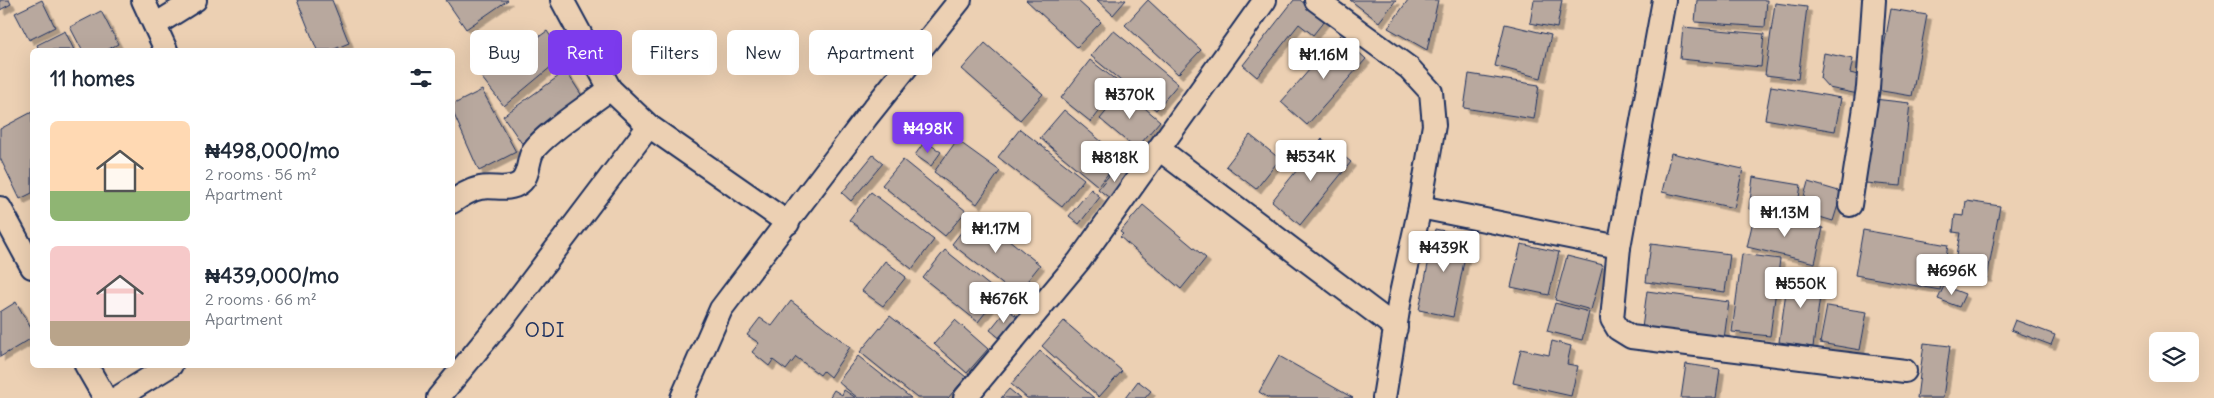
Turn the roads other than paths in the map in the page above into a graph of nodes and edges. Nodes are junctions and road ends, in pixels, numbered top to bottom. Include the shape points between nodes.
1 (143, 0) edge
2 (195, 0) edge
3 (562, 0) edge
4 (960, 0) edge
5 (1265, 0) edge
6 (1316, 0) edge
7 (1664, 0) edge
8 (1874, 0) edge
9 (155, 25) junction
10 (165, 48) edge
11 (610, 89) junction
12 (649, 126) junction
13 (1160, 149) junction
14 (455, 200) edge
15 (1850, 205) dead end
16 (1420, 207) junction
17 (0, 208) edge
18 (788, 223) junction
19 (1619, 247) junction
20 (30, 263) edge
21 (1396, 328) junction
22 (88, 368) edge
23 (166, 368) edge
24 (1905, 371) dead end
25 (104, 398) edge
26 (118, 398) edge
27 (438, 398) edge
28 (682, 398) edge
29 (965, 398) edge
30 (1384, 398) edge

1 - 9 street
2 - 9 street
3 - 11 street
4 - 18 street
5 - 13 street
6 - 16 street via 1409,68 1431,92 1434,125
7 - 19 street
8 - 15 street via 1868,88
9 - 10 street
11 - 12 street
11 - 14 street via 542,141 532,152 529,169 522,182 513,187 480,188
12 - 18 street
12 - 27 street via 506,315
13 - 21 street
13 - 29 street via 1079,261
16 - 19 street
16 - 21 street
17 - 20 street
18 - 28 street via 721,309
19 - 24 street via 1612,319 1618,330 1631,336
21 - 30 street
22 - 25 street
23 - 26 street

